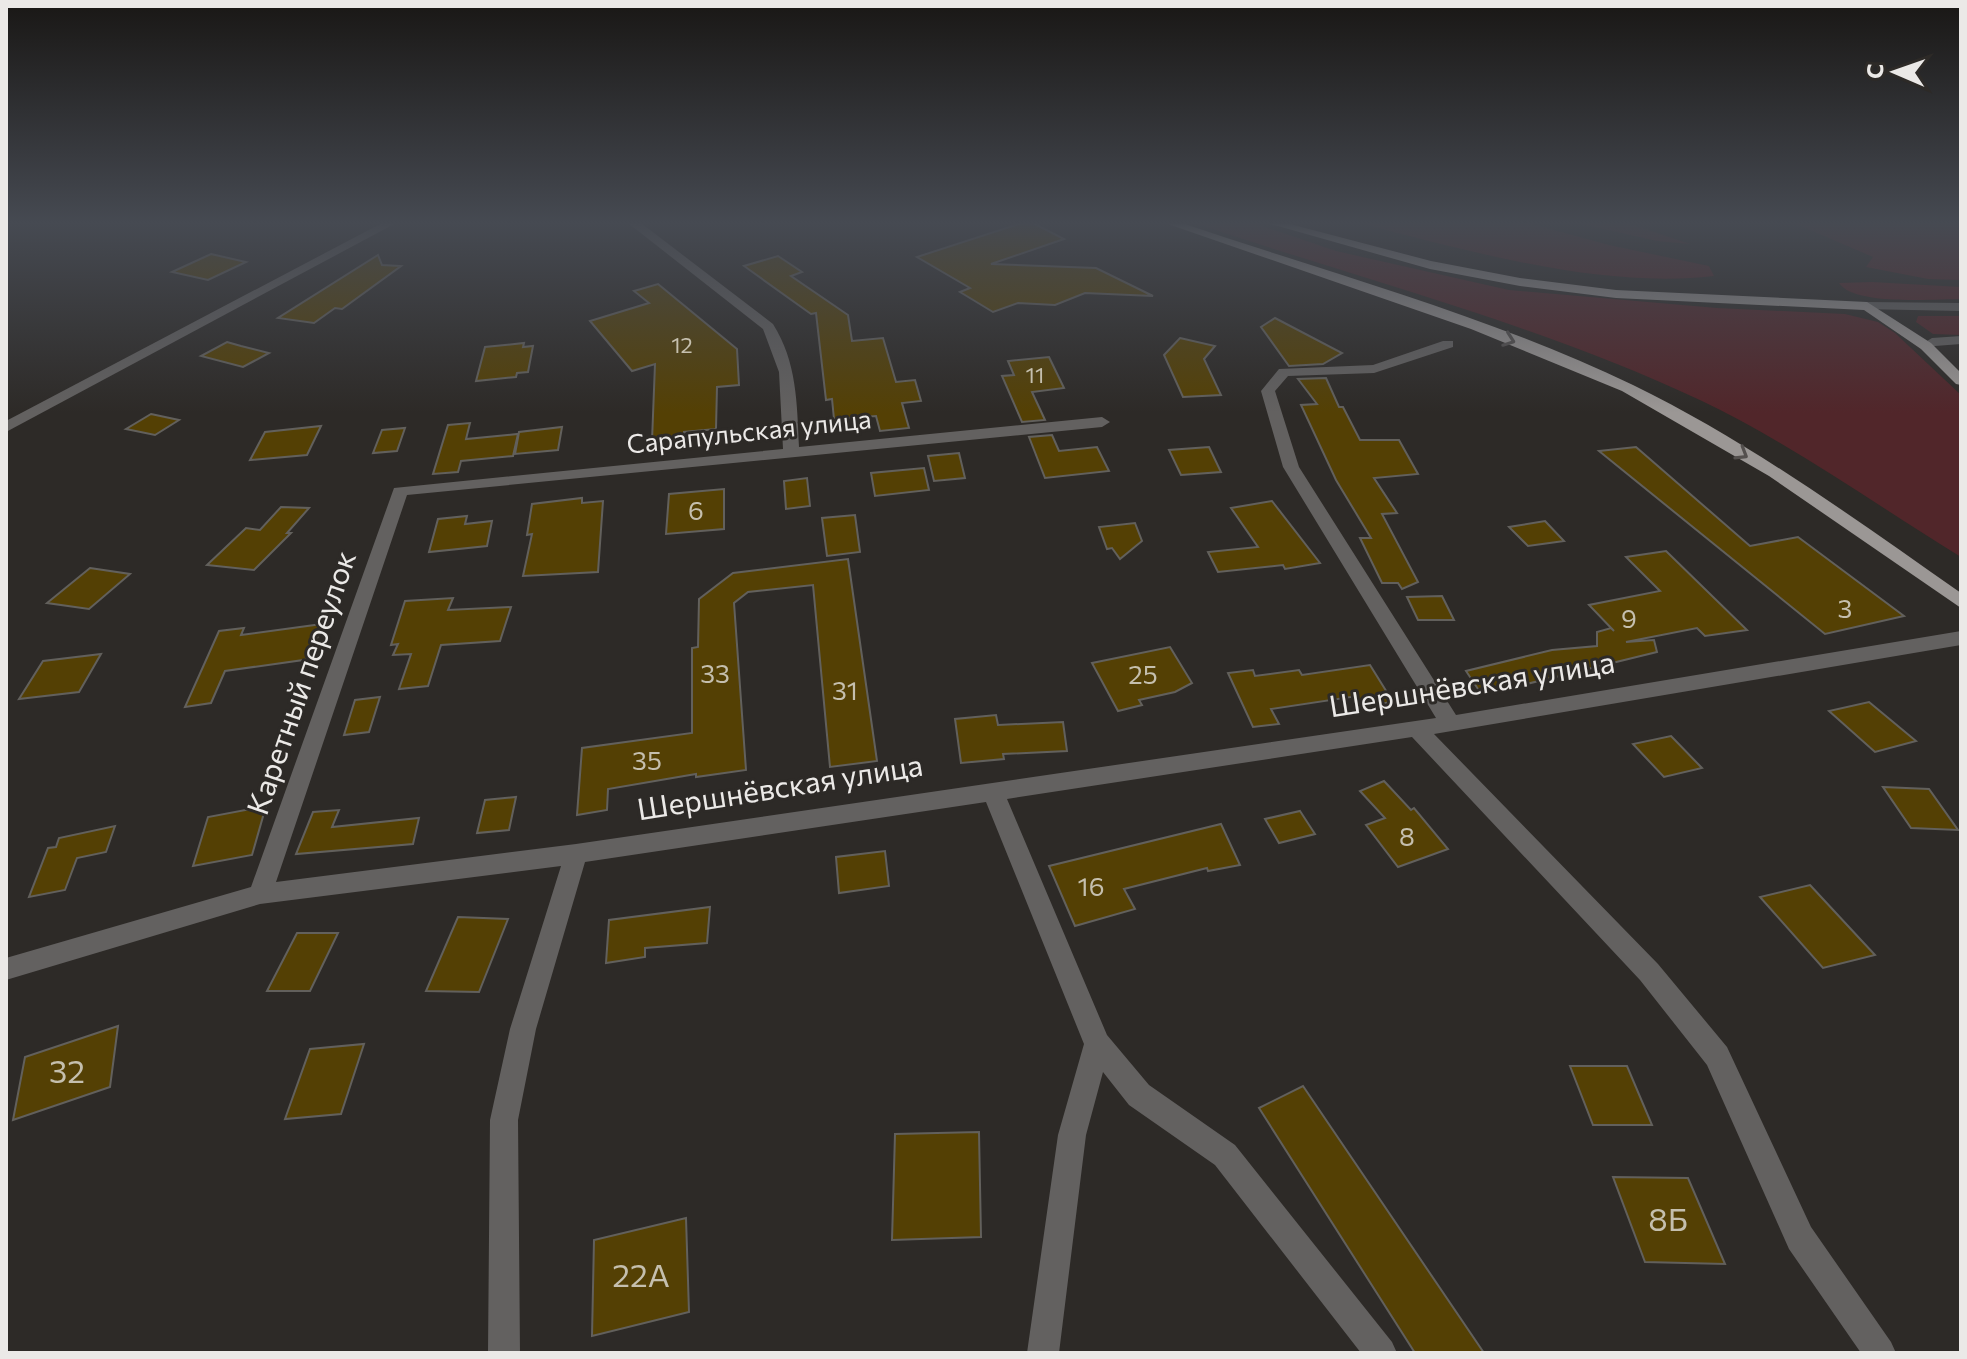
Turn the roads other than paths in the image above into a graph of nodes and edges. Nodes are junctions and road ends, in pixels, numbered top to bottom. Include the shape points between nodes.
1 (271, 286) edge
2 (716, 286) edge
3 (1363, 286) edge
4 (1557, 286) edge
5 (1867, 306) junction
6 (1961, 307) edge
7 (1961, 340) edge
8 (1448, 344) dead end
9 (1926, 346) junction
10 (1961, 381) edge
11 (1102, 422) dead end
12 (6, 427) edge
13 (791, 453) junction
14 (400, 491) joint
15 (1961, 602) edge
16 (1961, 638) edge
17 (1450, 723) junction
18 (1417, 729) junction
19 (993, 791) junction
20 (576, 854) junction
21 (260, 894) junction
22 (6, 969) edge
23 (1097, 1044) junction
24 (504, 1353) edge
25 (1043, 1353) edge
26 (1381, 1353) edge
27 (1880, 1353) edge

1 - 12 street
2 - 13 street via 768,327 781,346 787,367
3 -> 15 main road via 1590,371 1668,410 1820,501
4 - 5 main road
5 - 6 street
5 - 9 main road
7 - 9 street
8 - 17 street via 1374,369 1284,372 1268,391 1291,467
9 - 10 main road
11 - 13 street, Сарапульская улица
13 - 14 street, Сарапульская улица
14 - 21 street, Каретный переулок
16 - 17 street, Шершнёвская улица
17 - 18 street, Шершнёвская улица
18 - 19 street, Шершнёвская улица
18 - 27 street via 1649,972 1717,1056 1800,1238
19 - 20 street, Шершнёвская улица
19 - 23 street
20 - 21 street, Шершнёвская улица
20 - 24 street via 523,1029 504,1120
21 - 22 street, Шершнёвская улица
23 - 25 street via 1072,1135
23 - 26 street via 1139,1095 1225,1155

